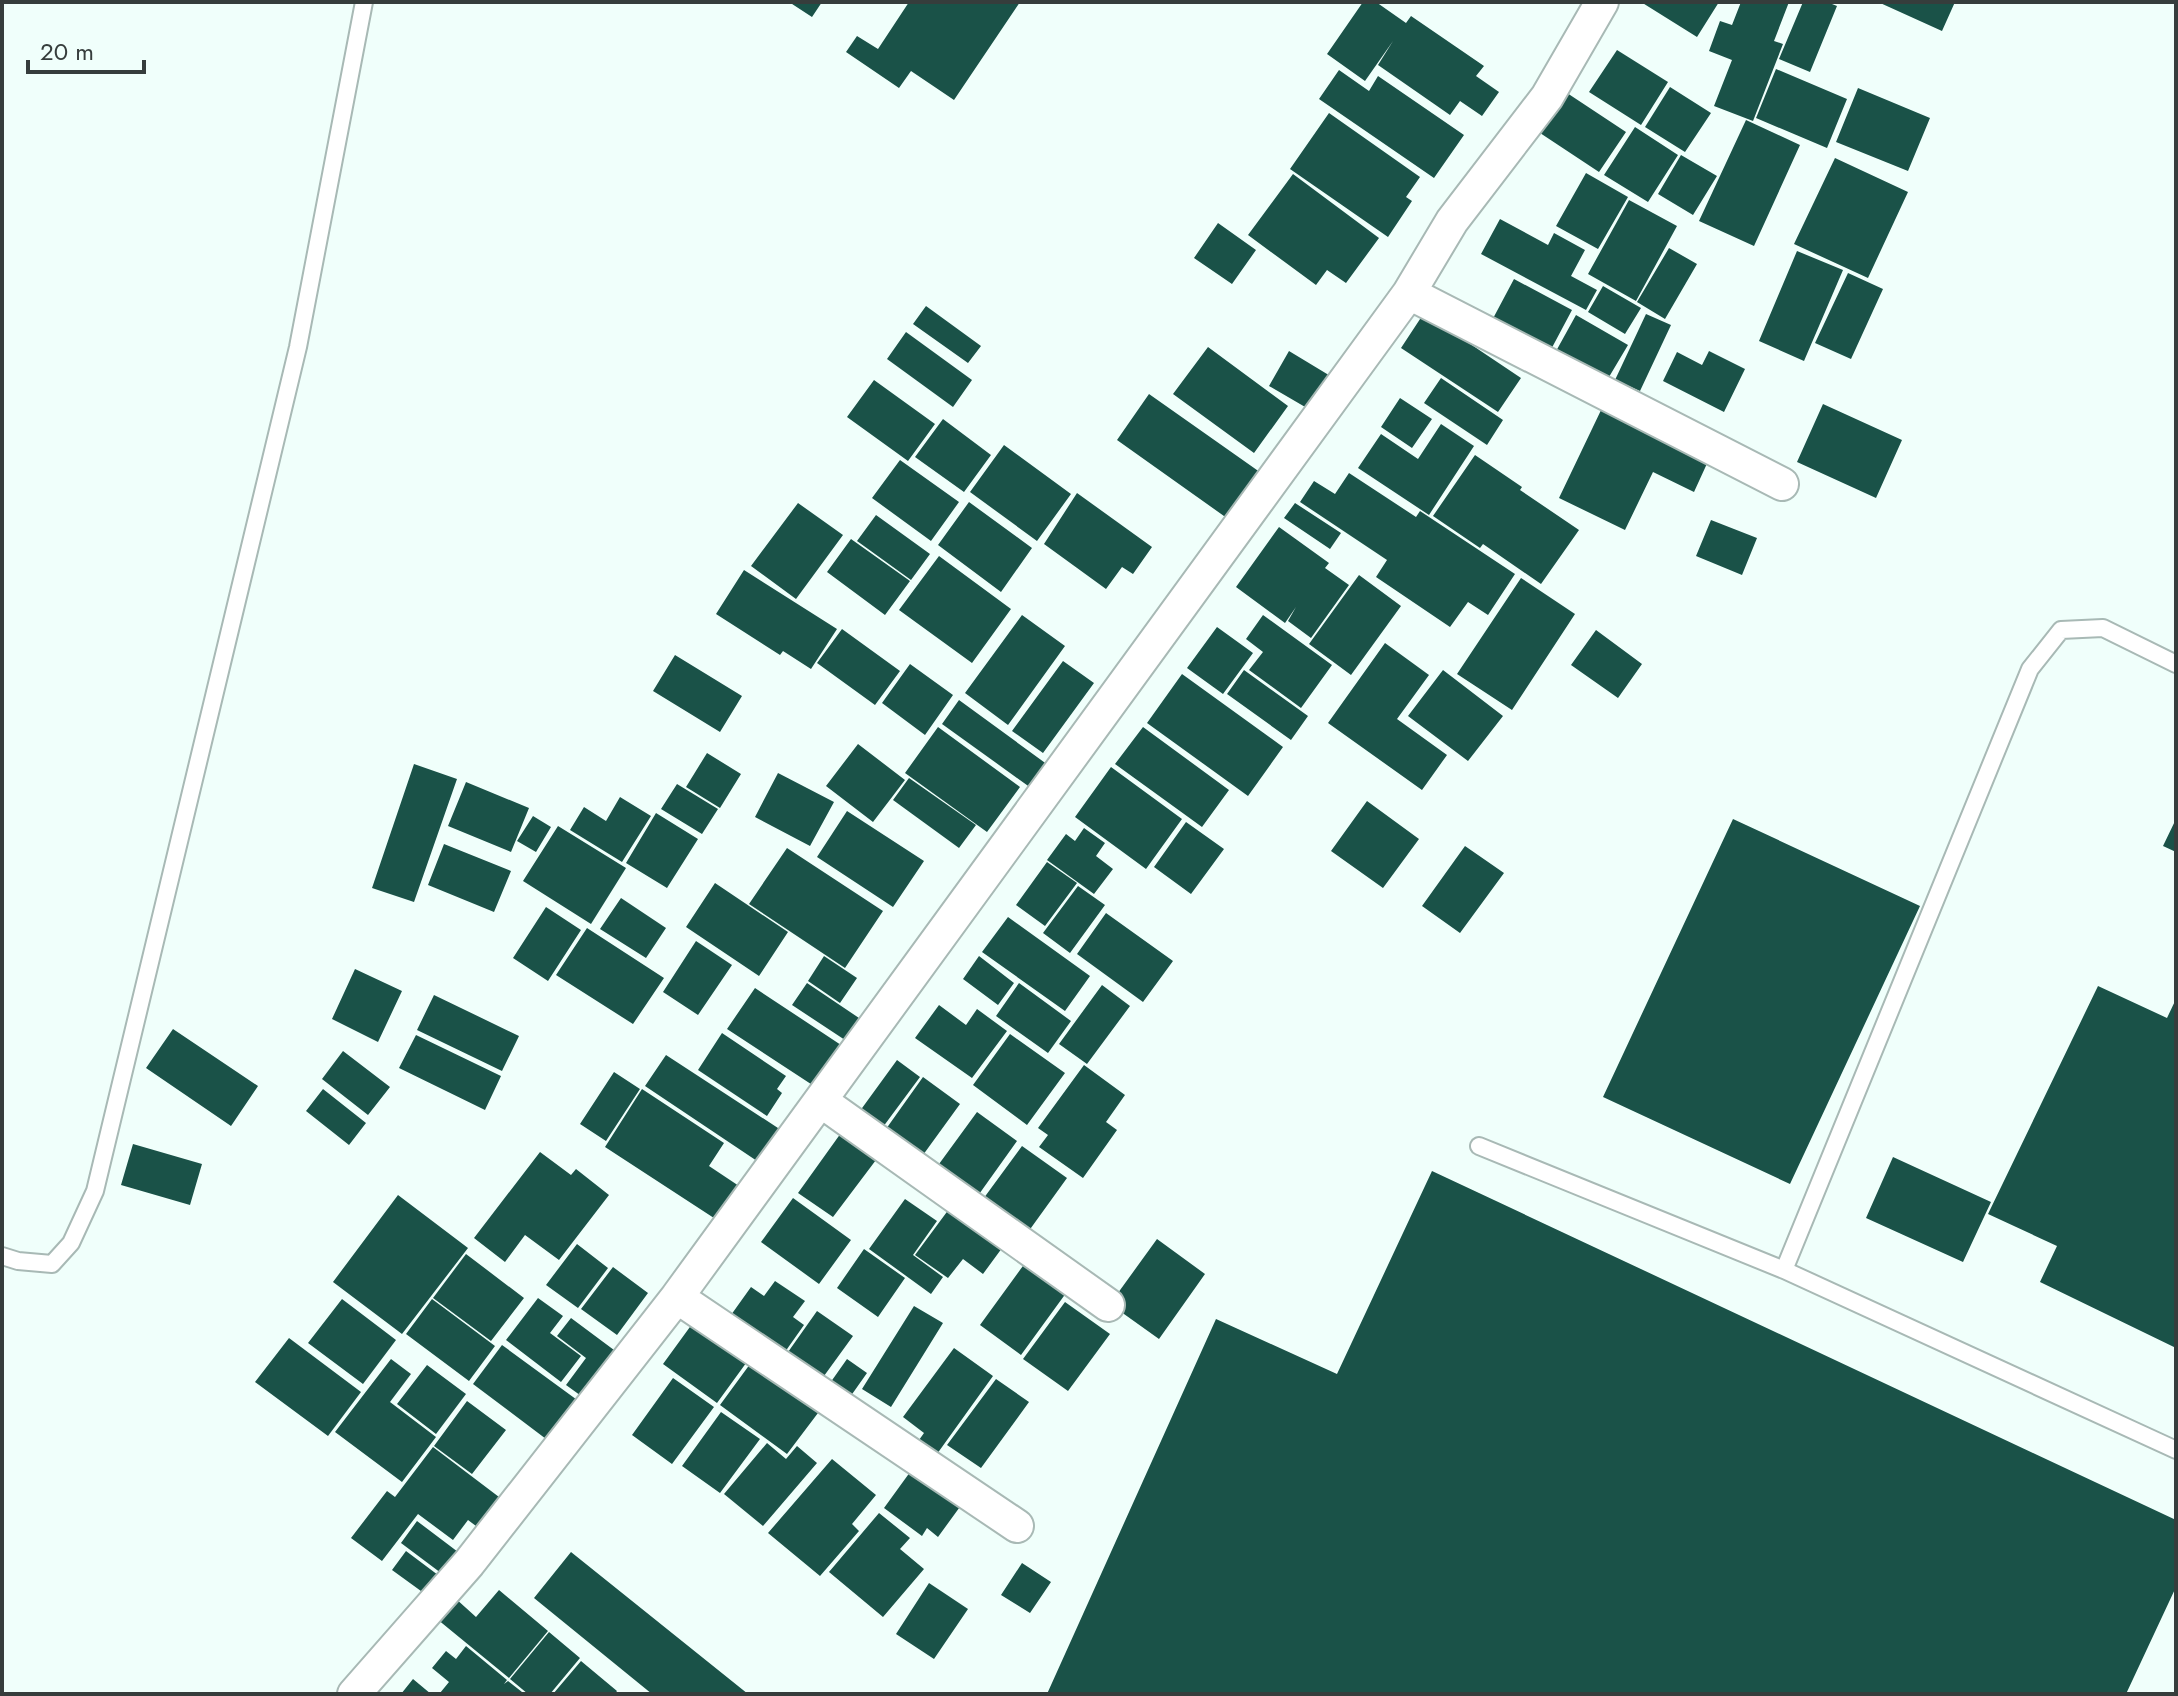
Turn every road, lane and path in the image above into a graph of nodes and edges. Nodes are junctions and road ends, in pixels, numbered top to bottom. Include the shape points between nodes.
1 (364, 2) edge
2 (1602, 2) edge
3 (1409, 293) junction
4 (1782, 484) dead end
5 (2176, 664) edge
6 (821, 1101) junction
7 (1479, 1146) dead end
8 (2, 1256) edge
9 (1784, 1270) junction
10 (677, 1297) junction
11 (1108, 1305) dead end
12 (2176, 1450) edge
13 (1017, 1526) dead end
14 (354, 1694) edge

1 - 8 lane via 298,347 95,1191 71,1243 52,1264
2 - 3 street via 1547,97 1452,221
3 - 4 street
3 - 6 street
5 - 9 lane via 2103,628 2061,630 2030,669
6 - 10 street
6 - 11 street
7 - 9 lane
9 - 12 lane
10 - 13 street
10 - 14 street via 469,1563

